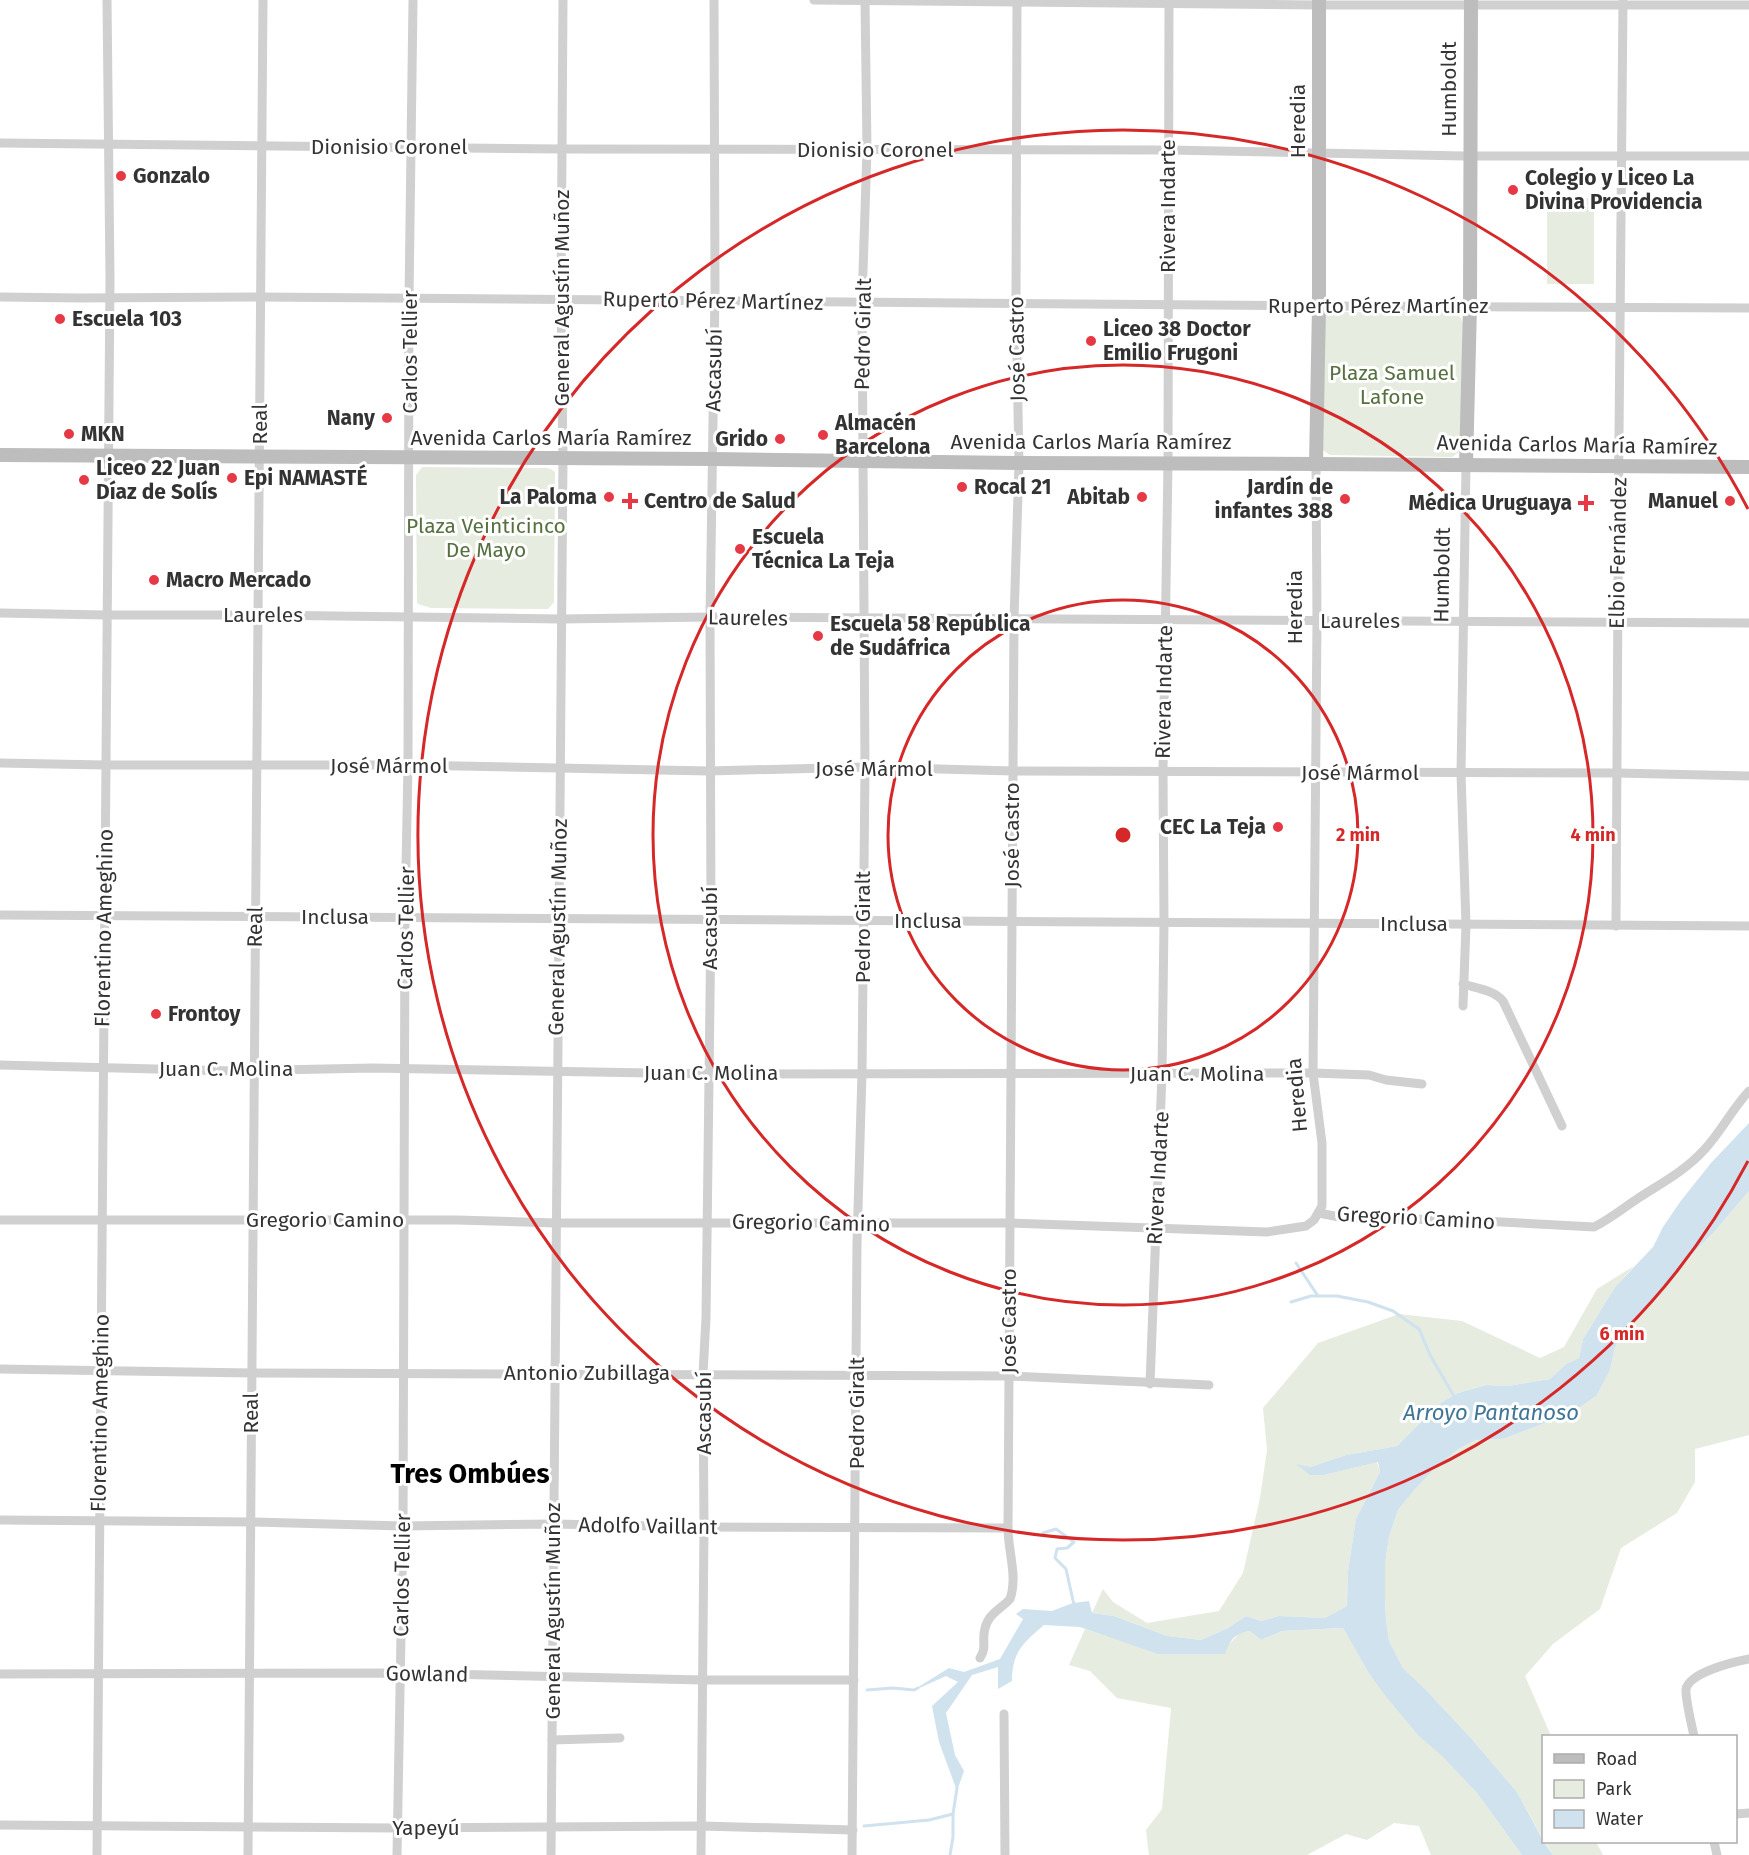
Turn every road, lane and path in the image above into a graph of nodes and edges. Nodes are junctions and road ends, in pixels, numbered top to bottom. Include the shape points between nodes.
1 (107, 0) edge
2 (263, 0) edge
3 (413, 0) edge
4 (563, 0) edge
5 (714, 0) edge
6 (814, 0) edge
7 (865, 0) edge
8 (1017, 1) edge
9 (1169, 2) edge
10 (1471, 2) edge
11 (1623, 2) edge
12 (1319, 3) edge
13 (1749, 5) edge
14 (0, 142) edge
15 (108, 145) junction
16 (261, 146) junction
17 (411, 147) junction
18 (561, 149) junction
19 (714, 149) junction
20 (867, 150) junction
21 (1017, 150) junction
22 (1168, 150) junction
23 (1318, 154) junction
24 (1470, 156) junction
25 (1621, 156) junction
26 (1749, 156) edge
27 (0, 297) edge
28 (261, 297) junction
29 (109, 298) junction
30 (410, 298) junction
31 (561, 299) junction
32 (715, 301) junction
33 (862, 302) junction
34 (1016, 303) junction
35 (1167, 305) junction
36 (1319, 306) junction
37 (1470, 306) junction
38 (1621, 307) junction
39 (1749, 308) edge
40 (0, 455) edge
41 (108, 456) junction
42 (260, 457) junction
43 (410, 458) junction
44 (563, 459) junction
45 (713, 459) junction
46 (863, 460) junction
47 (1018, 463) junction
48 (1168, 463) junction
49 (1316, 464) junction
50 (1466, 465) junction
51 (1619, 467) junction
52 (1749, 467) edge
53 (0, 612) edge
54 (106, 615) junction
55 (258, 615) junction
56 (408, 616) junction
57 (710, 617) junction
58 (561, 619) junction
59 (863, 619) junction
60 (1014, 620) junction
61 (1166, 620) junction
62 (1317, 621) junction
63 (1462, 621) junction
64 (1617, 622) junction
65 (1749, 623) edge
66 (0, 763) edge
67 (105, 765) junction
68 (408, 765) junction
69 (256, 766) junction
70 (865, 767) junction
71 (560, 769) junction
72 (709, 771) junction
73 (1013, 771) junction
74 (1163, 771) junction
75 (1315, 773) junction
76 (1461, 773) junction
77 (1617, 773) junction
78 (1749, 776) edge
79 (0, 915) edge
80 (104, 915) junction
81 (256, 916) junction
82 (405, 917) junction
83 (558, 918) junction
84 (711, 919) junction
85 (863, 921) junction
86 (1012, 921) junction
87 (1164, 922) junction
88 (1314, 924) junction
89 (1466, 925) junction
90 (1616, 926) junction
91 (1749, 926) edge
92 (1464, 984) junction
93 (1463, 1006) dead end
94 (0, 1065) edge
95 (103, 1067) junction
96 (254, 1070) junction
97 (405, 1070) junction
98 (557, 1071) junction
99 (862, 1073) junction
100 (1011, 1073) junction
101 (1313, 1073) junction
102 (708, 1074) junction
103 (1162, 1074) junction
104 (1422, 1084) dead end
105 (1749, 1091) edge
106 (1562, 1126) dead end
107 (1319, 1213) junction
108 (102, 1220) junction
109 (404, 1220) junction
110 (0, 1221) edge
111 (253, 1221) junction
112 (706, 1222) junction
113 (556, 1223) junction
114 (858, 1224) junction
115 (1010, 1224) junction
116 (1155, 1227) junction
117 (0, 1369) edge
118 (101, 1370) junction
119 (404, 1372) junction
120 (251, 1373) junction
121 (554, 1373) junction
122 (703, 1374) junction
123 (1009, 1376) junction
124 (857, 1377) junction
125 (1150, 1384) junction
126 (1209, 1385) dead end
127 (0, 1520) edge
128 (99, 1520) junction
129 (251, 1522) junction
130 (553, 1524) junction
131 (402, 1526) junction
132 (704, 1527) junction
133 (856, 1527) junction
134 (1008, 1528) junction
135 (980, 1658) dead end
136 (1749, 1659) edge
137 (249, 1673) junction
138 (401, 1673) junction
139 (0, 1674) edge
140 (98, 1674) junction
141 (552, 1676) junction
142 (703, 1680) junction
143 (854, 1680) junction
144 (1004, 1714) dead end
145 (1694, 1735) edge
146 (620, 1738) dead end
147 (552, 1740) junction
148 (0, 1825) edge
149 (96, 1826) junction
150 (702, 1826) junction
151 (248, 1827) junction
152 (552, 1827) junction
153 (397, 1828) junction
154 (853, 1830) junction
155 (97, 1855) edge
156 (248, 1855) edge
157 (397, 1855) edge
158 (551, 1855) edge
159 (701, 1855) edge
160 (852, 1855) edge
161 (1005, 1855) edge

1 - 15 street, Florentino Ameghino
2 - 16 street, Real
3 - 17 street, Carlos Tellier
4 - 18 street, General Agustín Muñoz
5 - 19 street, Ascasubí
6 - 7 street
7 - 8 street
7 - 20 street, Pedro Giralt
8 - 9 street
8 - 21 street, José Castro
9 - 12 street
9 - 22 street, Rivera Indarte
10 - 11 street
10 - 12 street
10 - 24 main road, Humboldt
11 - 13 street
11 - 25 street, Elbio Fernández
12 - 23 main road, Heredia
14 - 15 street, Dionisio Coronel
15 - 16 street, Dionisio Coronel
15 - 29 street, Florentino Ameghino
16 - 17 street, Dionisio Coronel
16 - 28 street, Real
17 - 18 street, Dionisio Coronel
17 - 30 street, Carlos Tellier
18 - 19 street, Dionisio Coronel
18 - 31 street, General Agustín Muñoz
19 - 20 street, Dionisio Coronel
19 - 32 street, Ascasubí
20 - 21 street, Dionisio Coronel
20 - 33 street, Pedro Giralt
21 - 22 street, Dionisio Coronel
21 - 34 street, José Castro
22 - 23 street, Dionisio Coronel
22 - 35 street, Rivera Indarte
23 - 24 street, Dionisio Coronel
23 - 36 main road, Heredia
24 - 25 street, Dionisio Coronel
24 - 37 main road, Humboldt
25 - 26 street, Dionisio Coronel
25 - 38 street, Elbio Fernández
27 - 29 street, Ruperto Pérez Martínez
28 - 29 street, Ruperto Pérez Martínez
28 - 30 street, Ruperto Pérez Martínez
28 - 42 street, Real
29 - 41 street, Florentino Ameghino
30 - 31 street, Ruperto Pérez Martínez
30 - 43 street, Carlos Tellier
31 - 32 street, Ruperto Pérez Martínez
31 - 44 street, General Agustín Muñoz
32 - 33 street, Ruperto Pérez Martínez
32 - 45 street, Ascasubí
33 - 34 street, Ruperto Pérez Martínez
33 - 46 street, Pedro Giralt
34 - 35 street, Ruperto Pérez Martínez
34 - 47 street, José Castro
35 - 36 street, Ruperto Pérez Martínez
35 - 48 street, Rivera Indarte
36 - 37 street, Ruperto Pérez Martínez
36 - 49 main road, Heredia
37 - 38 street, Ruperto Pérez Martínez
37 - 50 main road, Humboldt
38 - 39 street, Ruperto Pérez Martínez
38 - 51 street, Elbio Fernández
40 - 41 main road, Avenida Carlos María Ramírez
41 - 42 main road, Avenida Carlos María Ramírez
41 - 54 street, Florentino Ameghino
42 - 43 main road, Avenida Carlos María Ramírez
42 - 55 street, Real
43 - 44 main road, Avenida Carlos María Ramírez
43 - 56 street, Carlos Tellier
44 - 45 main road, Avenida Carlos María Ramírez
44 - 58 street, General Agustín Muñoz
45 - 46 main road, Avenida Carlos María Ramírez
45 - 57 street, Ascasubí
46 - 47 main road, Avenida Carlos María Ramírez
46 - 59 street, Pedro Giralt
47 - 48 main road, Avenida Carlos María Ramírez
47 - 60 street, José Castro
48 - 49 main road, Avenida Carlos María Ramírez
48 - 61 street, Rivera Indarte
49 - 50 main road, Avenida Carlos María Ramírez
49 - 62 street, Heredia
50 - 51 main road, Avenida Carlos María Ramírez
50 - 63 street, Humboldt
51 - 52 main road, Avenida Carlos María Ramírez
51 - 64 street, Elbio Fernández
53 - 54 street, Laureles
54 - 55 street, Laureles
54 - 67 street, Florentino Ameghino
55 - 56 street, Laureles
55 - 69 street, Real
56 - 58 street, Laureles
56 - 68 street, Carlos Tellier
57 - 58 street, Laureles
57 - 59 street, Laureles
57 - 72 street, Ascasubí
58 - 71 street, General Agustín Muñoz
59 - 60 street, Laureles
59 - 70 street, Pedro Giralt
60 - 61 street, Laureles
60 - 73 street, José Castro
61 - 62 street, Laureles
61 - 74 street, Rivera Indarte
62 - 63 street, Laureles
62 - 75 street, Heredia
63 - 64 street, Laureles
63 - 76 street, Humboldt
64 - 65 street, Laureles
64 - 77 street, Elbio Fernández
66 - 67 street, José Mármol
67 - 69 street, José Mármol
67 - 80 street, Florentino Ameghino
68 - 69 street, José Mármol
68 - 71 street, José Mármol
68 - 82 street, Carlos Tellier
69 - 81 street, Real
70 - 72 street, José Mármol
70 - 73 street, José Mármol
70 - 85 street, Pedro Giralt
71 - 72 street, José Mármol
71 - 83 street, General Agustín Muñoz
72 - 84 street, Ascasubí
73 - 74 street, José Mármol
73 - 86 street, José Castro
74 - 75 street, José Mármol
74 - 87 street, Rivera Indarte
75 - 76 street, José Mármol
75 - 88 street, Heredia
76 - 77 street, José Mármol
76 - 89 street, Humboldt
77 - 78 street, José Mármol
77 - 90 street, Elbio Fernández
79 - 80 street, Inclusa
80 - 81 street, Inclusa
80 - 95 street, Florentino Ameghino
81 - 82 street, Inclusa
81 - 96 street, Real
82 - 83 street, Inclusa
82 - 97 street, Carlos Tellier
83 - 84 street, Inclusa
83 - 98 street, General Agustín Muñoz
84 - 85 street, Inclusa
84 - 102 street, Ascasubí
85 - 86 street, Inclusa
85 - 99 street, Pedro Giralt
86 - 87 street, Inclusa
86 - 100 street, José Castro
87 - 88 street, Inclusa
87 - 103 street, Rivera Indarte
88 - 89 street, Inclusa
88 - 101 street, Heredia
89 - 90 street, Inclusa
89 - 92 street, Humboldt
90 - 91 street, Inclusa
92 - 93 street, Humboldt
92 - 106 street via 1503,1001
94 - 95 street, Juan C. Molina
95 - 96 street, Juan C. Molina
95 - 108 street, Florentino Ameghino
96 - 97 street, Juan C. Molina
96 - 111 street, Real
97 - 98 street, Juan C. Molina
97 - 109 street, Carlos Tellier
98 - 102 street, Juan C. Molina
98 - 113 street, General Agustín Muñoz
99 - 100 street, Juan C. Molina
99 - 102 street, Juan C. Molina
99 - 114 street, Pedro Giralt
100 - 103 street, Juan C. Molina
100 - 115 street, José Castro
101 - 103 street, Juan C. Molina
101 - 104 street, Juan C. Molina
101 - 107 street, Heredia via 1322,1143 1323,1199
102 - 112 street, Ascasubí
103 - 116 street, Rivera Indarte
105 - 107 street, Gregorio Camino via 1720,1131 1685,1168 1594,1227 1344,1218
107 - 116 street, Gregorio Camino via 1301,1228 1267,1232
108 - 110 street, Gregorio Camino
108 - 111 street, Gregorio Camino
108 - 118 street, Florentino Ameghino
109 - 111 street, Gregorio Camino
109 - 113 street, Gregorio Camino
109 - 119 street, Carlos Tellier
111 - 120 street, Real
112 - 113 street, Gregorio Camino
112 - 114 street, Gregorio Camino
112 - 122 street, Ascasubí
113 - 121 street, General Agustín Muñoz
114 - 115 street, Gregorio Camino
114 - 124 street, Pedro Giralt
115 - 116 street, Gregorio Camino
115 - 123 street, José Castro
116 - 125 street, Rivera Indarte
117 - 118 street, Antonio Zubillaga
118 - 120 street, Antonio Zubillaga
118 - 128 street, Florentino Ameghino
119 - 120 street, Antonio Zubillaga
119 - 121 street, Antonio Zubillaga
119 - 131 street, Carlos Tellier
120 - 129 street, Real
121 - 122 street, Antonio Zubillaga
121 - 130 street, General Agustín Muñoz
122 - 124 street, Antonio Zubillaga
122 - 132 street, Ascasubí
123 - 124 street, Antonio Zubillaga
123 - 125 street, Antonio Zubillaga
123 - 134 street, José Castro
124 - 133 street, Pedro Giralt
125 - 126 street, Antonio Zubillaga
127 - 128 street, Adolfo Vaillant
128 - 129 street, Adolfo Vaillant
128 - 140 street, Florentino Ameghino
129 - 131 street, Adolfo Vaillant
129 - 137 street, Real
130 - 131 street, Adolfo Vaillant
130 - 132 street, Adolfo Vaillant
130 - 141 street, General Agustín Muñoz
131 - 138 street, Carlos Tellier
132 - 133 street, Adolfo Vaillant
132 - 142 street, Ascasubí
133 - 134 street, Adolfo Vaillant
133 - 143 street, Pedro Giralt
134 - 135 street, José Castro via 1012,1593 988,1622
136 - 145 street via 1694,1677 1686,1690
137 - 138 street, Gowland
137 - 140 street, Gowland
137 - 151 street, Real
138 - 141 street, Gowland
138 - 153 street, Carlos Tellier
139 - 140 street, Gowland
140 - 149 street, Florentino Ameghino
141 - 142 street, Gowland
141 - 147 street, General Agustín Muñoz
142 - 143 street, Gowland
142 - 150 street, Ascasubí
143 - 154 street, Pedro Giralt
144 - 161 street
146 - 147 street
147 - 152 street, General Agustín Muñoz
148 - 149 street, Yapeyú
149 - 151 street, Yapeyú
149 - 155 street, Florentino Ameghino
150 - 152 street, Yapeyú
150 - 154 street, Yapeyú
150 - 159 street, Ascasubí
151 - 153 street, Yapeyú
151 - 156 street, Real
152 - 153 street, Yapeyú
152 - 158 street, General Agustín Muñoz
153 - 157 street, Carlos Tellier
154 - 160 street, Pedro Giralt

